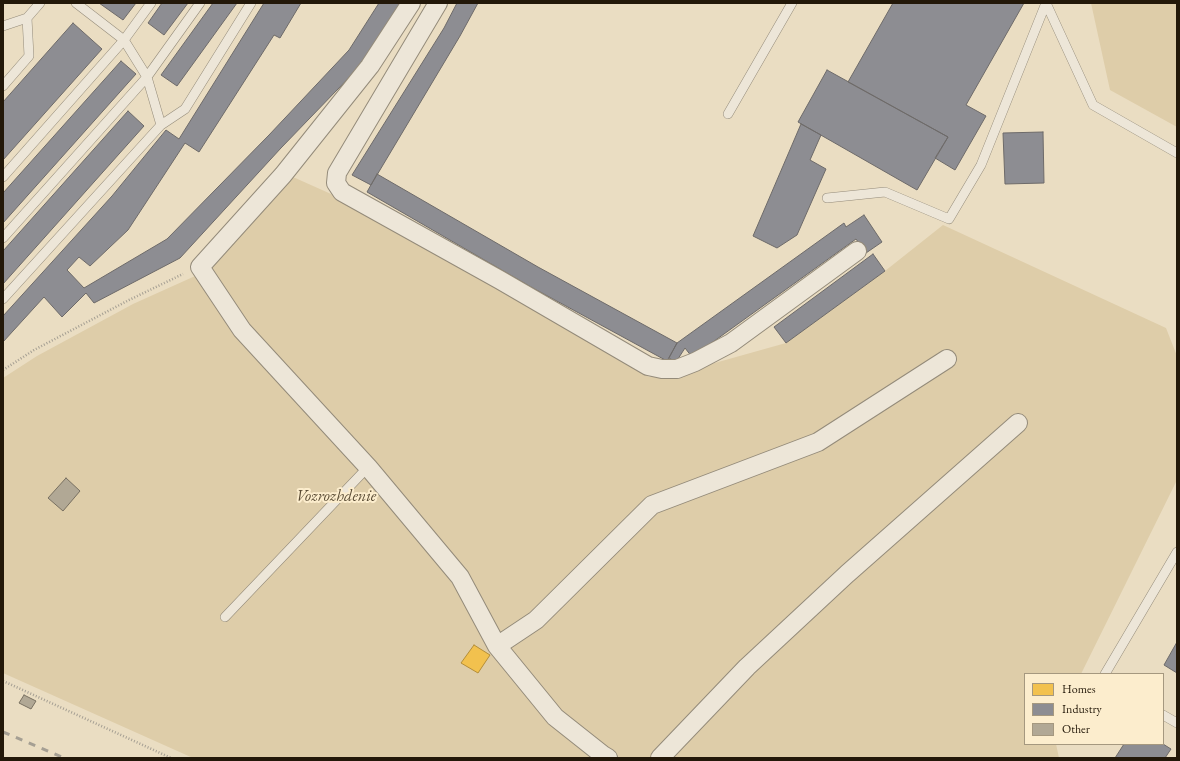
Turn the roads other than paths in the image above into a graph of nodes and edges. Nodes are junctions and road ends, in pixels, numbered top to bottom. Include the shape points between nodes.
1 (40, 3) edge
2 (77, 3) edge
3 (151, 3) edge
4 (200, 3) edge
5 (251, 3) edge
6 (411, 3) edge
7 (438, 3) edge
8 (792, 3) edge
9 (1046, 3) edge
10 (27, 18) junction
11 (3, 26) edge
12 (124, 40) junction
13 (147, 77) junction
14 (3, 86) edge
15 (728, 114) dead end
16 (161, 125) junction
17 (1177, 153) edge
18 (3, 177) edge
19 (827, 198) dead end
20 (3, 238) edge
21 (857, 251) dead end
22 (3, 299) edge
23 (947, 359) dead end
24 (1018, 423) dead end
25 (368, 467) junction
26 (1177, 552) edge
27 (225, 617) dead end
28 (497, 646) junction
29 (1106, 673) edge
30 (1164, 715) edge
31 (1177, 723) edge
32 (608, 758) edge
33 (660, 758) edge

1 - 10 lane
2 - 12 lane
3 - 12 lane
4 - 13 lane
5 - 16 lane via 185,109
6 - 25 street via 370,66 288,169 200,267 242,330
7 - 21 street via 337,173 336,183 342,192 648,366 662,369 677,369 731,343
8 - 15 lane
9 - 17 lane via 1093,105
9 - 19 lane via 980,165 949,219 885,192
10 - 11 lane
10 - 14 lane via 29,56
12 - 13 lane
12 - 18 lane
13 - 16 lane
13 - 20 lane
16 - 22 lane
23 - 28 street via 818,442 652,505 536,620
24 - 33 street via 847,574 753,662
25 - 27 lane
25 - 28 street via 460,577
26 - 29 lane
28 - 32 street via 556,717
30 - 31 lane

